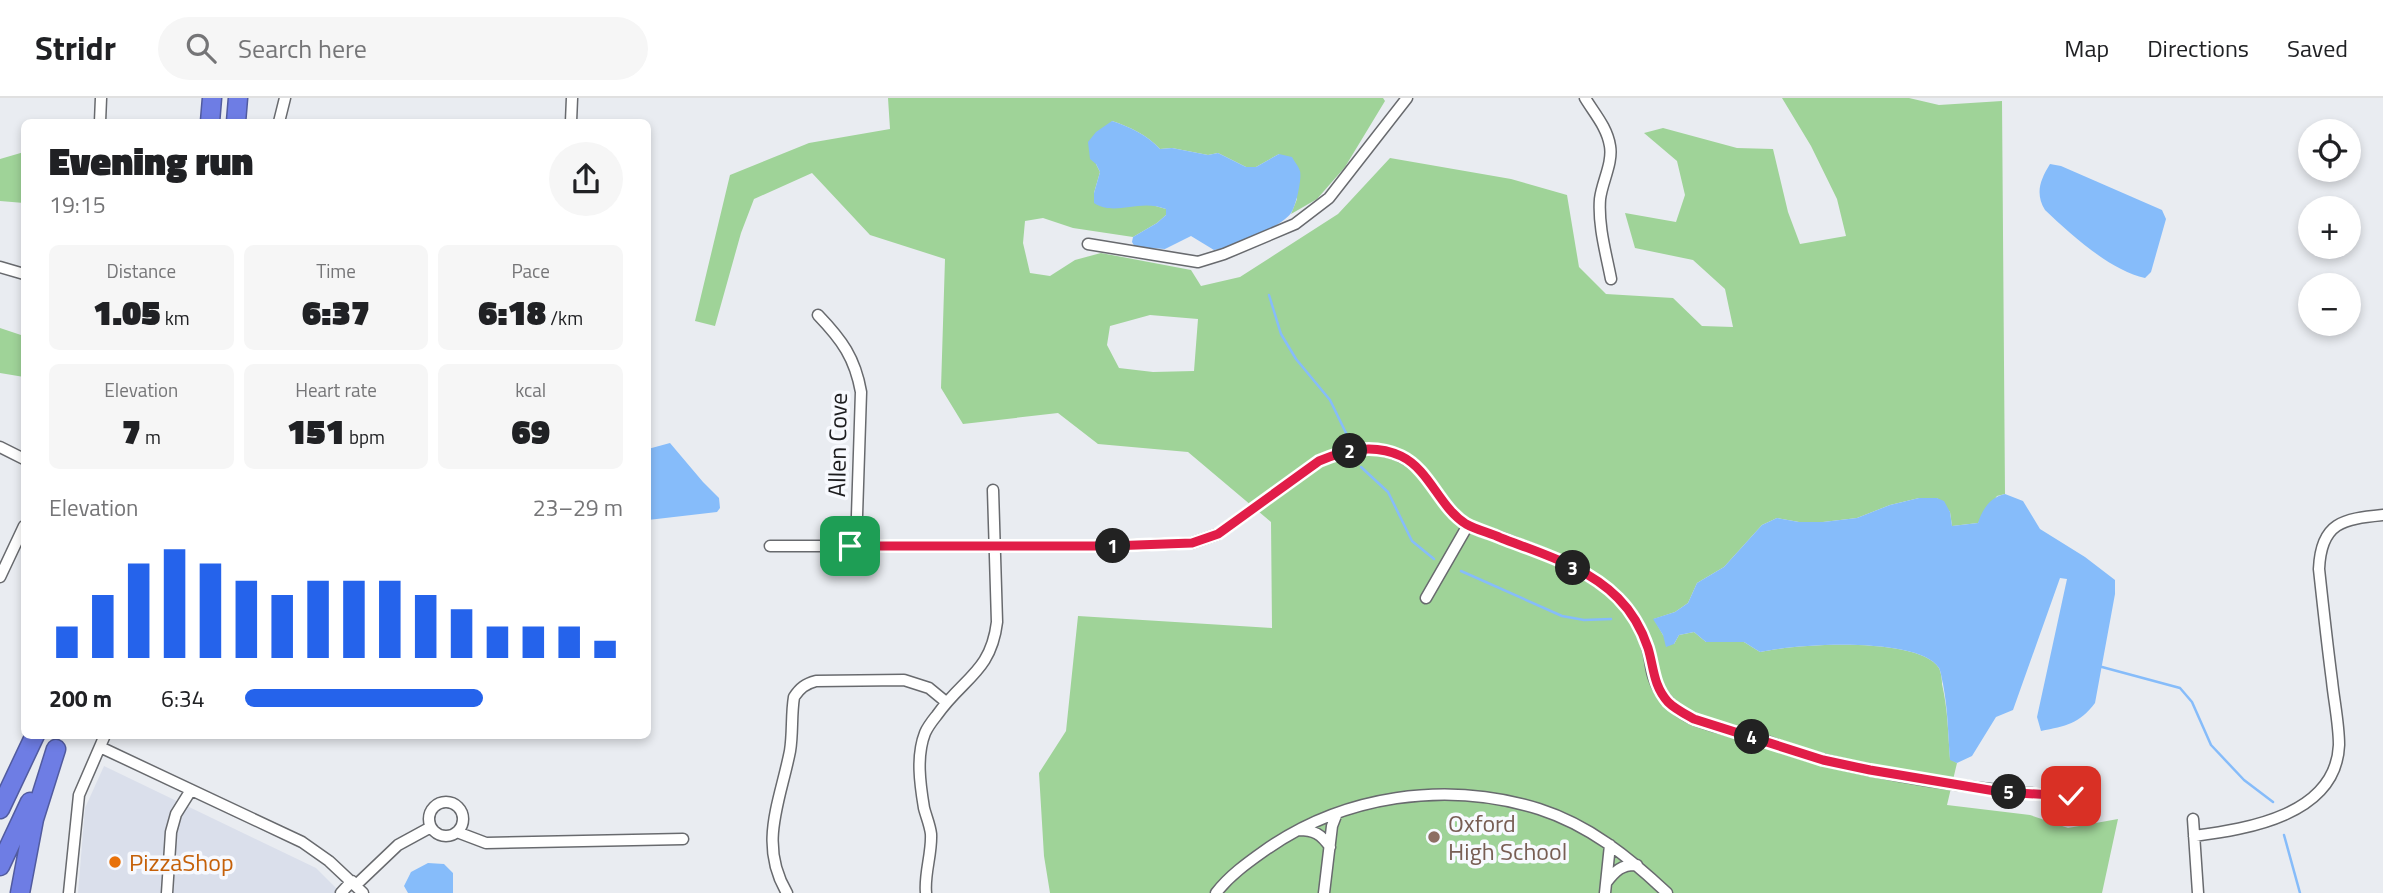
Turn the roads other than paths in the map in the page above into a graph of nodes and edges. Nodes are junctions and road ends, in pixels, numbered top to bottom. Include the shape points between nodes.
1 (101, 98) edge
2 (212, 98) edge
3 (239, 98) edge
4 (285, 98) edge
5 (572, 98) edge
6 (1407, 98) edge
7 (1585, 98) edge
8 (100, 119) edge
9 (210, 119) edge
10 (236, 119) edge
11 (280, 119) edge
12 (570, 119) edge
13 (1088, 244) dead end
14 (0, 267) edge
15 (21, 273) edge
16 (1611, 279) dead end
17 (818, 315) dead end
18 (0, 447) edge
19 (21, 458) edge
20 (993, 490) dead end
21 (2383, 515) edge
22 (1468, 525) junction
23 (21, 532) edge
24 (770, 546) dead end
25 (856, 546) junction
26 (995, 547) junction
27 (0, 578) edge
28 (1426, 598) dead end
29 (946, 702) junction
30 (33, 739) edge
31 (104, 739) edge
32 (59, 742) edge
33 (100, 747) junction
34 (22, 762) junction
35 (191, 790) junction
36 (0, 796) edge
37 (2071, 796) dead end
38 (0, 808) edge
39 (1337, 813) junction
40 (2193, 819) dead end
41 (432, 827) junction
42 (1297, 831) junction
43 (457, 832) junction
44 (2193, 836) junction
45 (683, 839) dead end
46 (1610, 845) junction
47 (1330, 847) junction
48 (1637, 865) junction
49 (0, 866) edge
50 (357, 888) edge
51 (1605, 888) edge
52 (20, 893) edge
53 (69, 893) edge
54 (167, 893) edge
55 (341, 893) edge
56 (787, 893) edge
57 (926, 893) edge
58 (1216, 893) edge
59 (1324, 893) edge
60 (1667, 893) edge
61 (2198, 893) edge

1 - 8 street
2 - 9 highway
3 - 10 highway
4 - 11 street
5 - 12 street
6 - 13 street via 1329,198 1295,224 1198,262
7 - 16 street via 1610,143 1600,202
14 - 15 street
17 - 25 street, Allen Cove via 846,348 861,392
18 - 19 street
20 - 26 street
21 - 44 street via 2339,524 2325,538 2320,553 2339,743 2331,773 2317,794 2300,807 2238,831
22 - 26 street via 1452,514 1402,456 1360,449 1319,461 1218,534 1192,543
22 - 28 street
22 - 37 street via 1568,565 1612,593 1636,623 1662,694 1694,719 1870,770 2001,792
23 - 27 street
24 - 25 street
25 - 26 street
26 - 29 street via 995,640 977,673
29 - 56 street via 929,688 904,680 816,681 799,690 794,697 790,750 771,845 776,874
29 - 57 street via 926,731 920,752 931,830
30 - 34 highway
31 - 33 street
32 - 49 highway
32 - 52 highway via 26,853
33 - 35 street
33 - 53 street via 79,794
34 - 36 highway
34 - 38 highway
35 - 50 street via 302,842 329,860
35 - 54 street via 171,832
39 - 42 street
39 - 46 street via 1397,797 1470,794 1540,809
39 - 47 street
40 - 44 street
41 - 43 street via 440,835
41 - 43 street via 431,811 449,802 458,806 463,816
41 - 50 street via 398,845
42 - 47 street via 1317,832
42 - 58 street via 1243,866
43 - 45 street via 486,843
44 - 61 street
46 - 48 street
46 - 51 street
47 - 59 street
48 - 51 street via 1619,869
48 - 60 street
50 - 55 street

